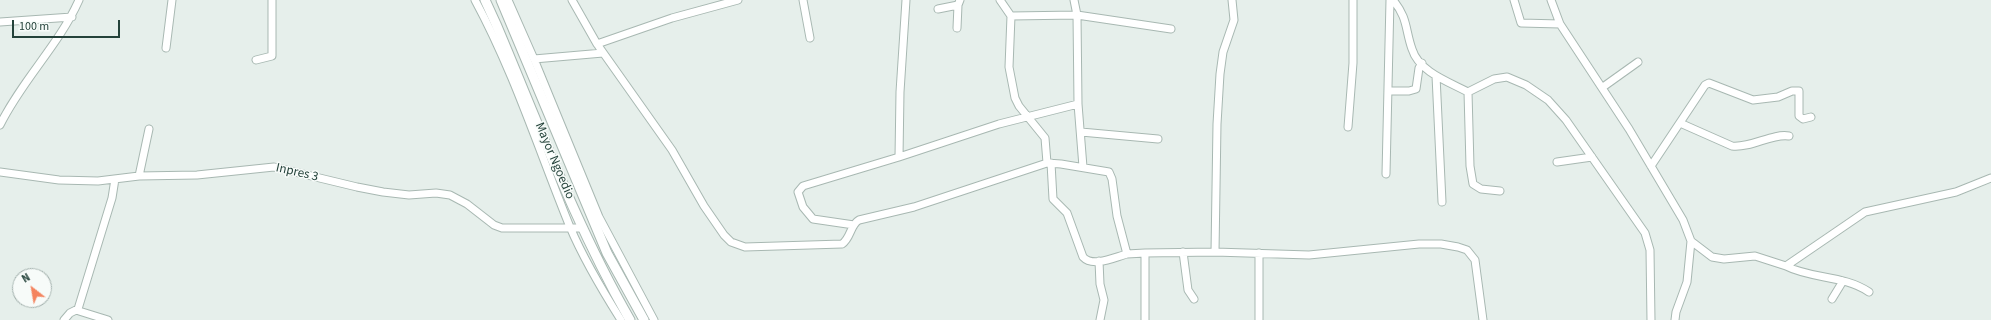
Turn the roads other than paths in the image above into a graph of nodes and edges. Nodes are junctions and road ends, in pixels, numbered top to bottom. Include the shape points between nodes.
1 (79, 0) edge
2 (172, 0) edge
3 (272, 0) edge
4 (476, 0) edge
5 (484, 0) edge
6 (501, 0) edge
7 (508, 0) edge
8 (572, 0) edge
9 (738, 0) edge
10 (803, 0) edge
11 (906, 0) edge
12 (1000, 0) edge
13 (1074, 0) edge
14 (1232, 0) edge
15 (1353, 0) edge
16 (1392, 0) edge
17 (1514, 0) edge
18 (1551, 0) edge
19 (959, 3) edge
20 (938, 9) dead end
21 (1077, 15) junction
22 (1011, 16) junction
23 (72, 17) junction
24 (0, 22) edge
25 (1560, 24) junction
26 (957, 28) dead end
27 (1171, 29) dead end
28 (810, 38) dead end
29 (597, 44) junction
30 (166, 48) dead end
31 (603, 53) junction
32 (534, 59) junction
33 (256, 60) dead end
34 (1638, 62) dead end
35 (1422, 63) junction
36 (1436, 76) junction
37 (1603, 87) junction
38 (1388, 91) junction
39 (1468, 92) junction
40 (1078, 104) junction
41 (2, 115) edge
42 (1027, 117) junction
43 (1811, 117) dead end
44 (1680, 123) junction
45 (0, 125) edge
46 (1348, 127) dead end
47 (149, 129) dead end
48 (1081, 132) junction
49 (1790, 136) dead end
50 (1158, 139) dead end
51 (899, 157) junction
52 (1592, 157) junction
53 (1557, 162) dead end
54 (1049, 163) junction
55 (1083, 166) junction
56 (1650, 166) junction
57 (0, 172) edge
58 (1386, 174) dead end
59 (139, 176) junction
60 (1991, 178) edge
61 (115, 179) junction
62 (1500, 191) dead end
63 (1442, 202) dead end
64 (854, 225) junction
65 (571, 228) junction
66 (582, 228) junction
67 (1691, 241) junction
68 (1182, 252) junction
69 (1215, 252) junction
70 (1145, 253) junction
71 (1259, 253) junction
72 (1127, 254) junction
73 (1099, 261) junction
74 (1786, 266) junction
75 (1843, 281) junction
76 (1869, 292) dead end
77 (1194, 299) dead end
78 (1832, 299) dead end
79 (78, 309) junction
80 (64, 320) edge
81 (108, 320) edge
82 (621, 320) edge
83 (630, 320) edge
84 (644, 320) edge
85 (654, 320) edge
86 (1100, 320) edge
87 (1145, 320) edge
88 (1259, 320) edge
89 (1483, 320) edge
90 (1651, 320) edge
91 (1675, 320) edge

1 - 23 street
2 - 30 street
3 - 33 street via 272,55
4 - 65 street via 500,50
5 - 66 street, Mayor Ngoedio
6 - 84 street, Mayor Ngoedio via 607,253
7 - 32 street
8 - 29 street
9 - 29 street via 672,18
10 - 28 street
11 - 51 street via 901,63
12 - 22 street
13 - 21 street
14 - 69 street via 1234,20 1223,52 1220,74
15 - 46 street via 1353,62
16 - 35 street via 1403,13 1412,49
16 - 38 street
17 - 25 street via 1521,23
18 - 25 street
19 - 20 street
19 - 26 street
21 - 22 street
21 - 27 street
21 - 40 street
22 - 42 street via 1011,80 1017,102
23 - 24 street
23 - 41 street
25 - 37 street
29 - 31 street
31 - 32 street
31 - 64 street via 680,163 718,228 731,242 751,247 838,244 848,239
32 - 85 street via 599,217
34 - 37 street
35 - 36 street
35 - 38 street via 1416,89
36 - 39 street
36 - 63 street
37 - 56 street
38 - 58 street
39 - 52 street via 1500,77 1522,83 1555,106
39 - 62 street via 1470,166 1474,184 1481,189
40 - 42 street
40 - 48 street
41 - 45 street
42 - 51 street
42 - 54 street via 1045,138
43 - 44 street via 1802,119 1799,116 1799,91 1754,100 1711,82 1705,85
44 - 49 street via 1732,146 1767,140 1779,135
44 - 56 street
47 - 59 street
48 - 50 street
48 - 55 street
51 - 64 street via 799,189 802,207 813,219
52 - 53 street
52 - 90 street via 1621,195 1648,240
54 - 55 street
54 - 64 street via 914,207 859,220
54 - 73 street via 1053,199 1069,216 1083,258 1089,262
55 - 72 street via 1108,170 1111,173 1116,216
56 - 67 street via 1683,220
57 - 61 street, Inpres 3 via 82,181
59 - 61 street, Inpres 3
59 - 65 street, Inpres 3 via 197,175 274,167 383,192 450,195 502,228
60 - 74 street via 1956,192 1865,212
61 - 79 street via 112,198
65 - 66 street, Inpres 3
65 - 82 street via 593,274
66 - 83 street, Mayor Ngoedio
67 - 74 street via 1712,258 1755,256
67 - 91 street via 1687,282
68 - 69 street
68 - 70 street
68 - 77 street via 1188,290
69 - 71 street
70 - 72 street
70 - 87 street
71 - 88 street
71 - 89 street via 1309,255 1419,244 1458,247 1466,250 1475,260
72 - 73 street
73 - 86 street via 1104,300
74 - 75 street via 1797,271
75 - 76 street
75 - 78 street
79 - 80 street
79 - 81 street

